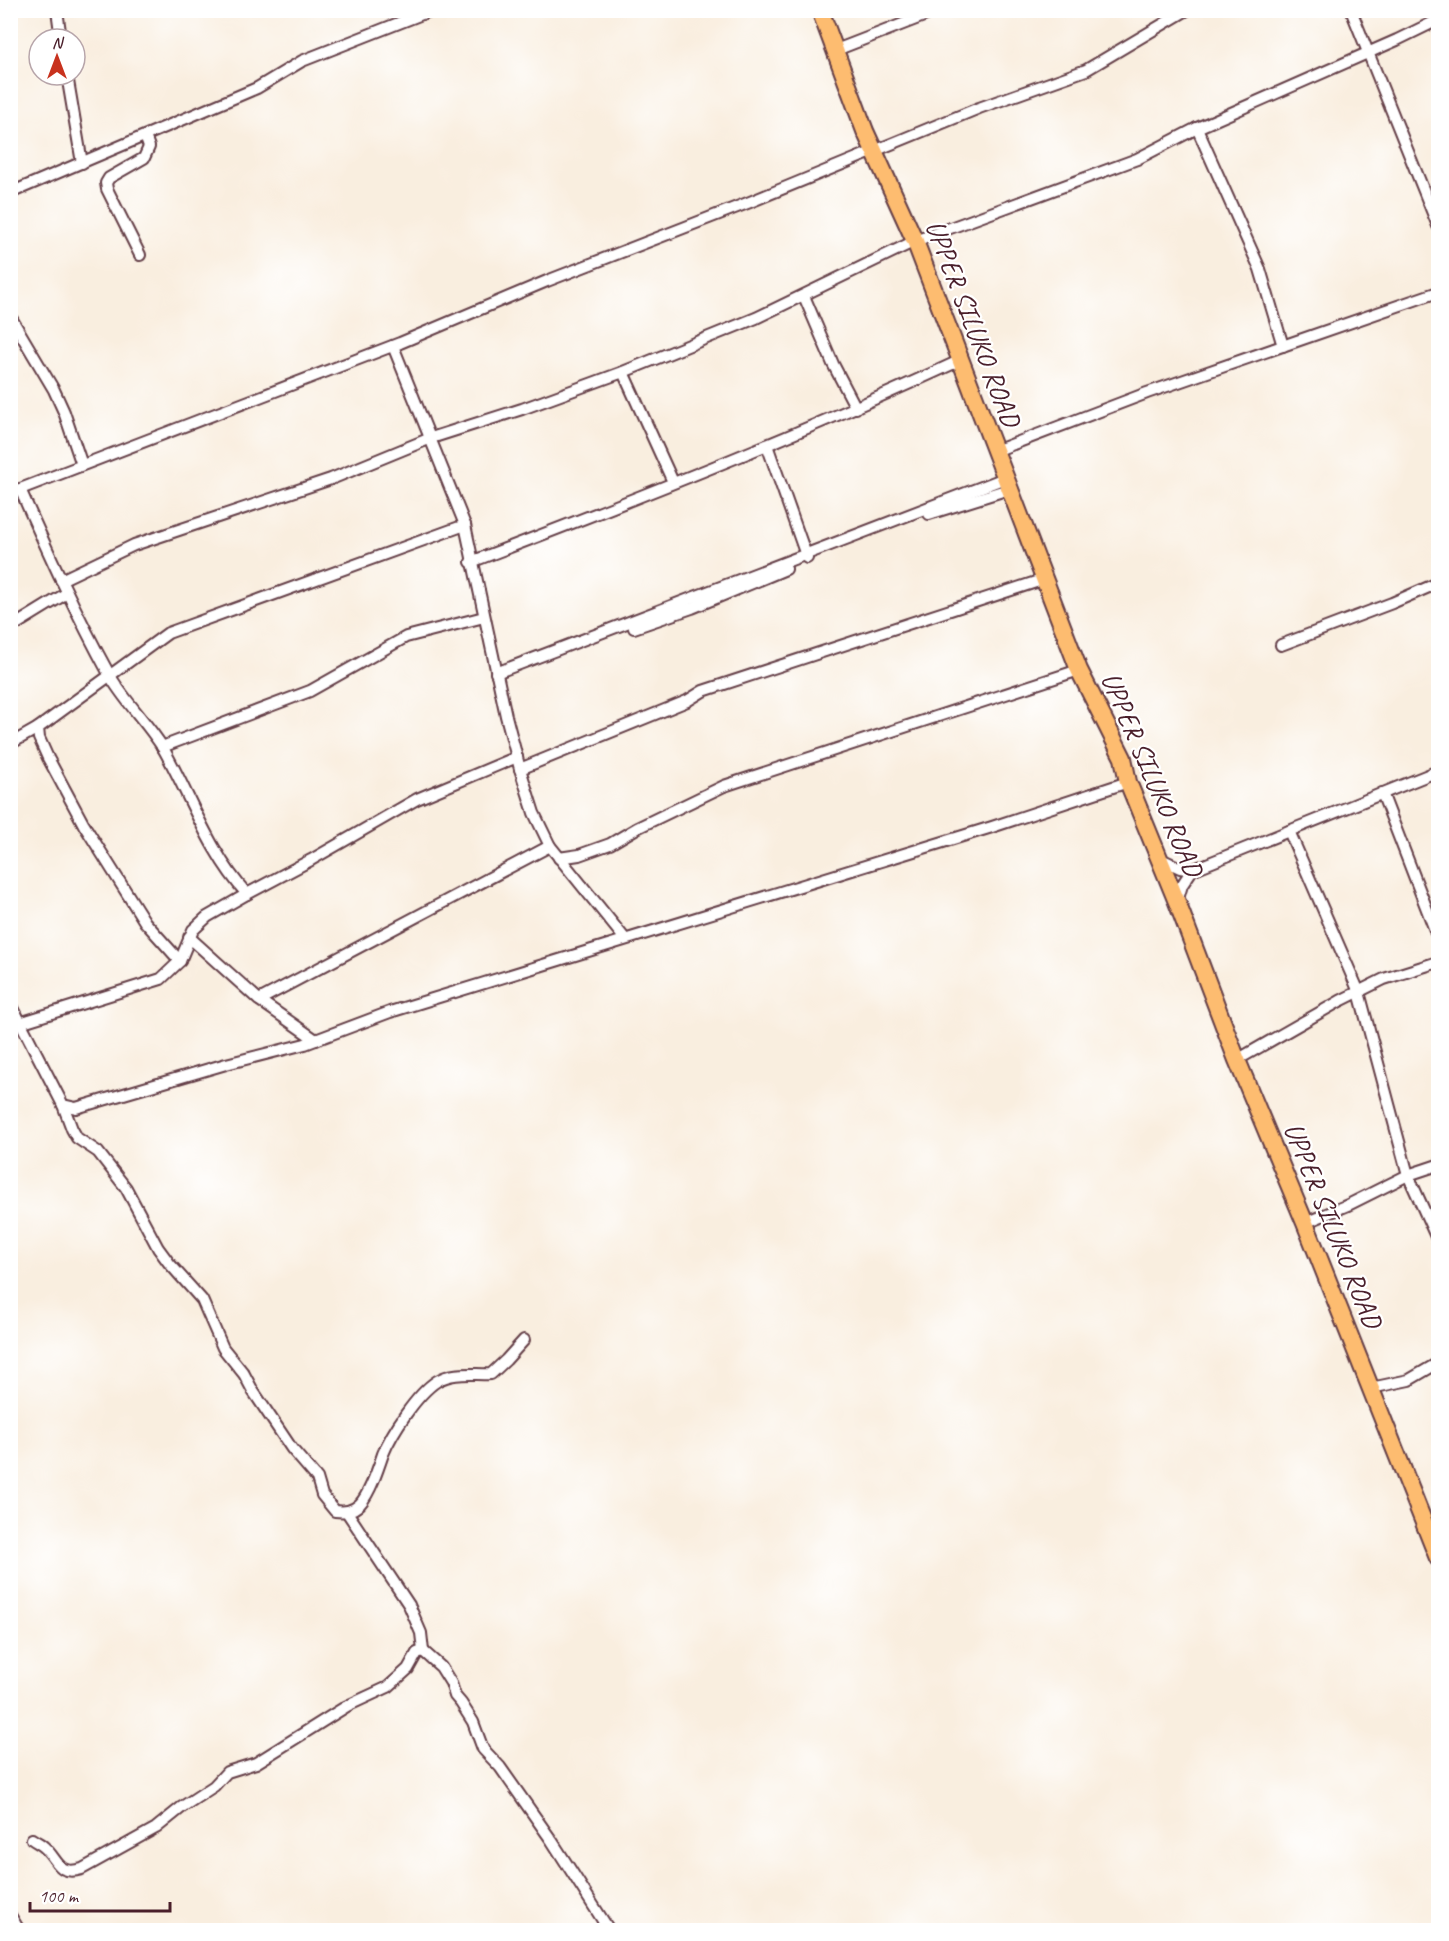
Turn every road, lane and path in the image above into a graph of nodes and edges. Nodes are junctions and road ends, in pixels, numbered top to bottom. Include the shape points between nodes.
1 (57, 10) edge
2 (432, 10) edge
3 (820, 10) edge
4 (939, 10) edge
5 (1187, 10) edge
6 (1351, 10) edge
7 (1438, 20) edge
8 (59, 27) edge
9 (836, 50) junction
10 (1368, 52) junction
11 (69, 87) edge
12 (1197, 128) junction
13 (145, 136) junction
14 (873, 151) junction
15 (81, 163) junction
16 (10, 194) edge
17 (1438, 226) edge
18 (915, 241) junction
19 (140, 255) dead end
20 (1438, 292) edge
21 (804, 296) junction
22 (10, 316) edge
23 (393, 346) junction
24 (1283, 346) junction
25 (961, 360) junction
26 (623, 372) junction
27 (856, 408) junction
28 (431, 438) junction
29 (769, 444) junction
30 (995, 451) junction
31 (82, 465) junction
32 (673, 482) junction
33 (1007, 484) junction
34 (15, 491) edge
35 (465, 525) junction
36 (808, 556) junction
37 (471, 562) junction
38 (1045, 579) junction
39 (61, 580) junction
40 (1438, 583) edge
41 (67, 592) junction
42 (484, 617) junction
43 (10, 628) edge
44 (634, 628) dead end
45 (1281, 645) dead end
46 (1079, 670) junction
47 (496, 673) junction
48 (110, 676) junction
49 (38, 728) junction
50 (10, 744) edge
51 (162, 747) junction
52 (517, 757) junction
53 (520, 769) junction
54 (1438, 771) edge
55 (1128, 782) junction
56 (1382, 793) junction
57 (1289, 831) junction
58 (550, 846) junction
59 (559, 858) junction
60 (1159, 858) junction
61 (1192, 870) junction
62 (247, 894) junction
63 (1178, 902) junction
64 (189, 938) junction
65 (1438, 938) edge
66 (626, 939) junction
67 (180, 961) junction
68 (1438, 962) edge
69 (1359, 992) junction
70 (259, 1000) junction
71 (10, 1002) edge
72 (15, 1024) edge
73 (316, 1040) junction
74 (1237, 1060) junction
75 (63, 1106) junction
76 (1438, 1165) edge
77 (1407, 1175) junction
78 (1305, 1223) junction
79 (1438, 1241) edge
80 (524, 1340) dead end
81 (1438, 1362) edge
82 (1371, 1388) junction
83 (347, 1512) junction
84 (1438, 1558) edge
85 (423, 1651) junction
86 (32, 1839) dead end
87 (10, 1915) edge
88 (19, 1930) edge
89 (609, 1930) edge

1 - 8 street
2 - 13 street via 302,61 257,88
3 - 9 main road, UPPER SILUKO ROAD
4 - 9 street
5 - 14 street via 1086,70
6 - 10 street
7 - 10 street
9 - 14 main road, UPPER SILUKO ROAD
10 - 12 street
10 - 17 street
11 - 15 street
12 - 18 street via 1137,159
12 - 24 street via 1260,269
13 - 15 street
13 - 19 street via 149,147 144,158 106,183
14 - 18 main road, UPPER SILUKO ROAD
14 - 23 street
15 - 16 street
18 - 21 street
18 - 25 main road, UPPER SILUKO ROAD
20 - 24 street
21 - 26 street
21 - 27 street
22 - 31 street via 54,390
23 - 28 street
23 - 31 street
24 - 30 street
25 - 27 street
25 - 30 main road, UPPER SILUKO ROAD
26 - 28 street
26 - 32 street
27 - 29 street
28 - 35 street
28 - 39 street via 331,479 134,545
29 - 32 street
29 - 36 street
30 - 33 main road, UPPER SILUKO ROAD
31 - 34 street
32 - 37 street
33 - 36 street
33 - 38 main road, UPPER SILUKO ROAD
34 - 39 street
35 - 37 street
35 - 48 street via 168,633
36 - 44 street via 692,608
36 - 47 street
37 - 42 street
38 - 46 main road, UPPER SILUKO ROAD
38 - 53 street via 703,691
39 - 41 street
40 - 45 street
41 - 43 street
41 - 48 street
42 - 47 street
42 - 51 street via 406,637 310,691
46 - 55 main road, UPPER SILUKO ROAD via 1123,758
46 - 59 street via 724,786 610,844
47 - 52 street
48 - 49 street
48 - 51 street
49 - 50 street
49 - 67 street via 48,758 84,825 145,922
51 - 62 street via 207,835
52 - 53 street
52 - 62 street via 417,799
53 - 58 street
54 - 56 street
55 - 60 main road, UPPER SILUKO ROAD
55 - 66 street
56 - 57 street
56 - 65 street
57 - 61 street
57 - 69 street
58 - 59 street
58 - 70 street
59 - 66 street
60 - 61 street
60 - 63 main road, UPPER SILUKO ROAD
61 - 63 street via 1182,885
62 - 64 street via 207,917
63 - 74 main road, UPPER SILUKO ROAD
64 - 67 street
64 - 70 street
66 - 73 street via 390,1012
67 - 72 street via 161,979
68 - 69 street via 1384,979
69 - 74 street
69 - 77 street
70 - 73 street
71 - 72 street
72 - 75 street
73 - 75 street via 76,1108
74 - 78 main road, UPPER SILUKO ROAD
75 - 83 street via 77,1138 98,1152 126,1188 158,1248 202,1300 224,1348 291,1449 317,1478 322,1495 335,1511
76 - 77 street
77 - 78 street
77 - 79 street
78 - 82 main road, UPPER SILUKO ROAD
80 - 83 street via 491,1374 459,1374 439,1380 424,1391 392,1434 360,1504
81 - 82 street via 1409,1380
82 - 84 main road, UPPER SILUKO ROAD
83 - 85 street via 409,1605 421,1633
85 - 86 street via 388,1688 347,1706 256,1763 226,1772 214,1786 156,1828 82,1869 64,1870
85 - 89 street via 441,1667 483,1749 552,1841
87 - 88 street

